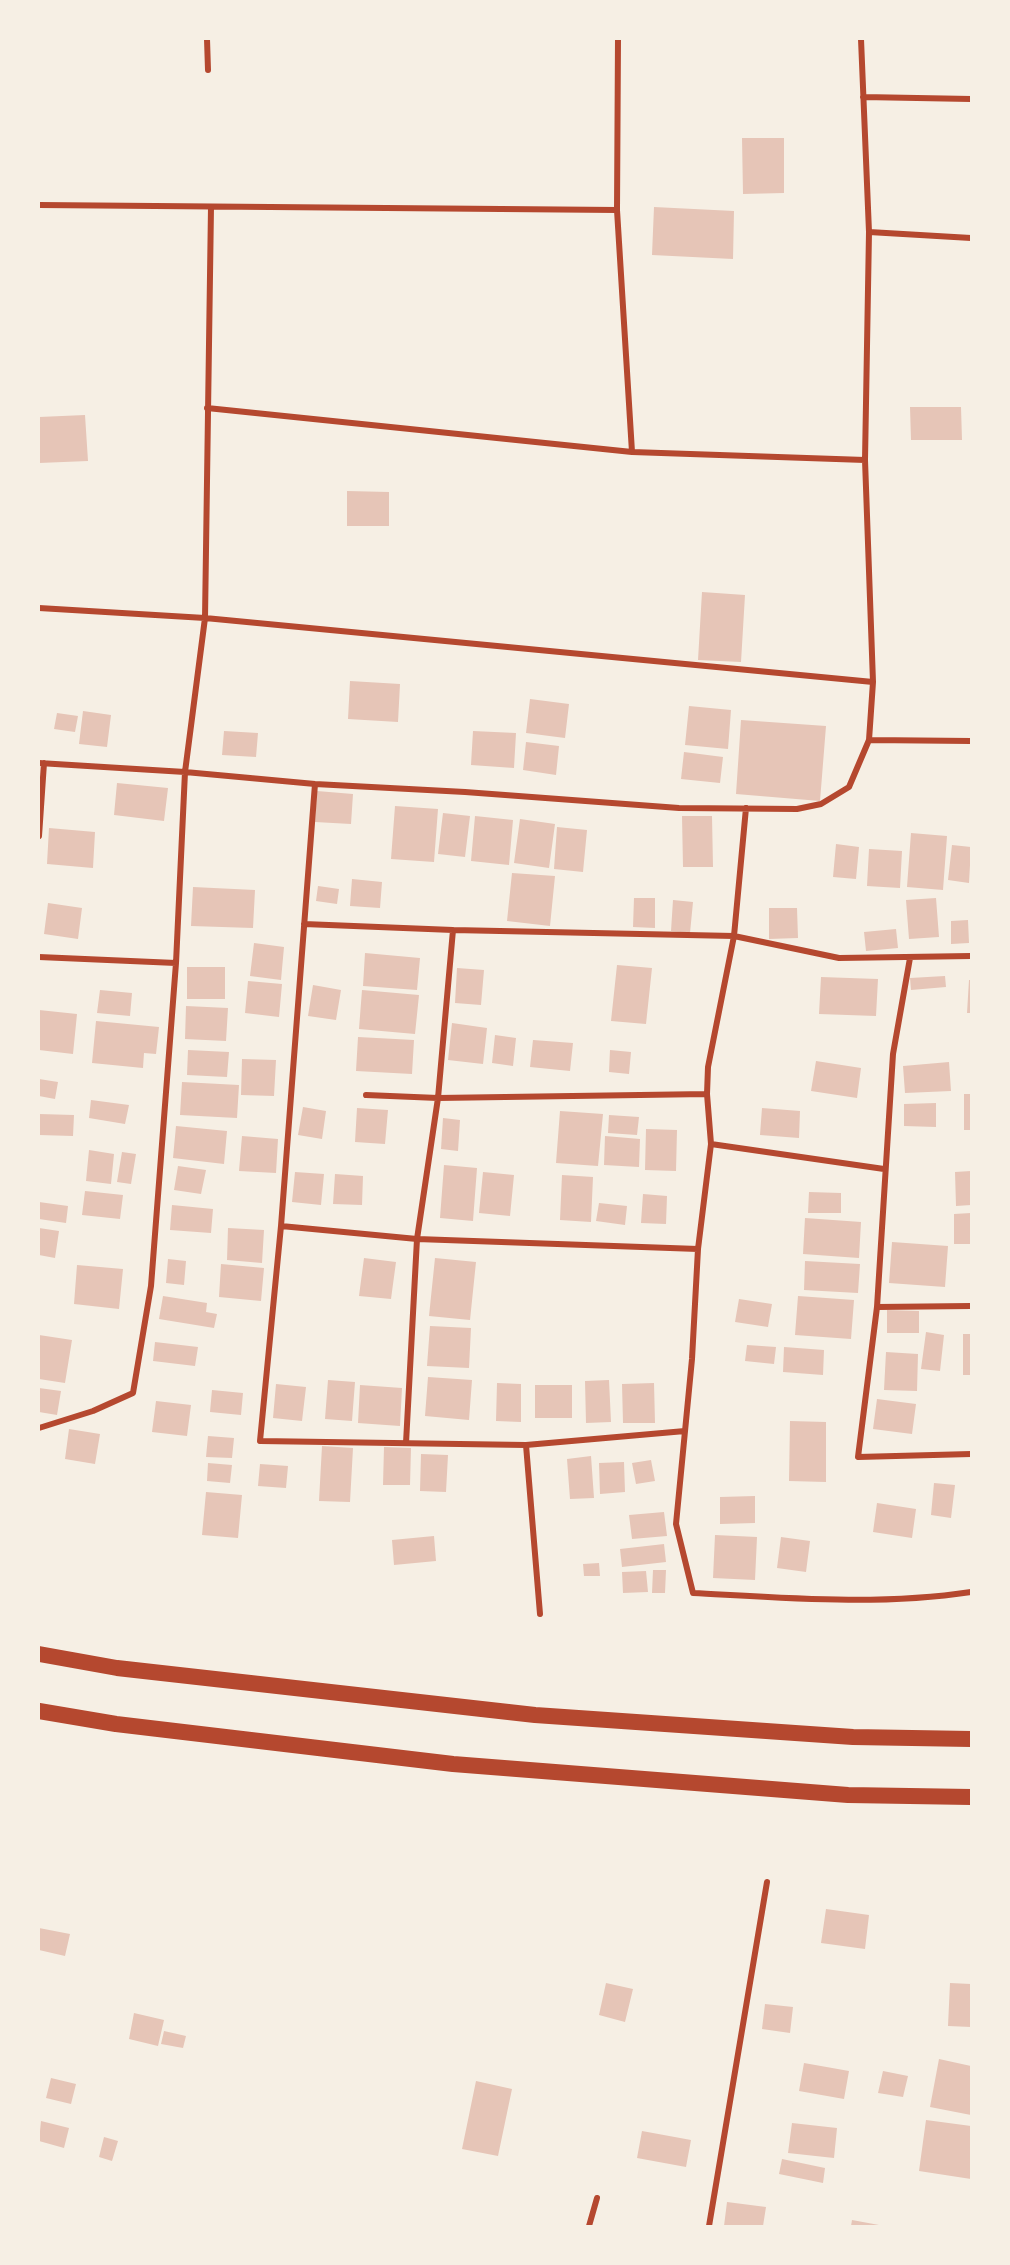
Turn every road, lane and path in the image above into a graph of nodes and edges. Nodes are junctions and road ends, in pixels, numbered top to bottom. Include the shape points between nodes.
1 (207, 39) edge
2 (618, 39) edge
3 (861, 39) edge
4 (208, 70) dead end
5 (864, 97) junction
6 (971, 99) edge
7 (39, 205) edge
8 (211, 207) junction
9 (617, 210) junction
10 (869, 232) junction
11 (971, 238) edge
12 (207, 408) junction
13 (632, 452) junction
14 (865, 460) junction
15 (39, 608) edge
16 (205, 618) junction
17 (873, 682) junction
18 (869, 740) junction
19 (971, 741) edge
20 (42, 763) edge
21 (185, 772) junction
22 (315, 784) junction
23 (746, 808) junction
24 (39, 836) edge
25 (304, 924) junction
26 (453, 930) junction
27 (734, 936) junction
28 (971, 956) edge
29 (39, 957) edge
30 (910, 958) junction
31 (176, 963) junction
32 (707, 1094) junction
33 (366, 1095) dead end
34 (438, 1098) junction
35 (711, 1144) junction
36 (885, 1168) junction
37 (281, 1226) junction
38 (417, 1239) junction
39 (698, 1249) junction
40 (971, 1306) edge
41 (877, 1307) junction
42 (39, 1428) edge
43 (685, 1431) junction
44 (406, 1443) junction
45 (526, 1445) junction
46 (971, 1454) edge
47 (971, 1592) edge
48 (540, 1614) dead end
49 (39, 1654) edge
50 (39, 1711) edge
51 (971, 1739) edge
52 (971, 1797) edge
53 (767, 1882) dead end
54 (597, 2198) dead end
55 (589, 2226) edge
56 (709, 2226) edge

1 - 4 street
2 - 9 street
3 - 5 street
5 - 6 street
5 - 10 street
7 - 8 street
8 - 9 street
8 - 12 street
9 - 13 street
10 - 11 street
10 - 14 street
12 - 13 street
12 - 16 street
13 - 14 street
14 - 17 street
15 - 16 street
16 - 17 street
16 - 21 street
17 - 18 street
18 - 19 street
18 - 23 street via 849,787 821,804 797,809
20 - 21 street
20 - 24 street
21 - 22 street
21 - 31 street
22 - 23 street via 679,808
22 - 25 street
23 - 27 street
25 - 26 street
25 - 37 street
26 - 27 street
26 - 34 street
27 - 30 street via 839,958
27 - 32 street via 708,1067
28 - 30 street
29 - 31 street
30 - 36 street via 893,1054
31 - 42 street via 151,1286 133,1392 93,1411
32 - 34 street
32 - 35 street
33 - 34 street
34 - 38 street
35 - 36 street
35 - 39 street
36 - 41 street
37 - 38 street
37 - 44 street via 260,1441
38 - 39 street
38 - 44 street
39 - 43 street
40 - 41 street
41 - 46 street via 858,1457
43 - 45 street
43 - 47 street via 676,1524 693,1593 808,1599 927,1598
44 - 45 street
45 - 48 street
49 - 51 highway via 117,1668 535,1715 853,1737
50 - 52 highway via 116,1724 453,1764 848,1795
53 - 56 street
54 - 55 street

